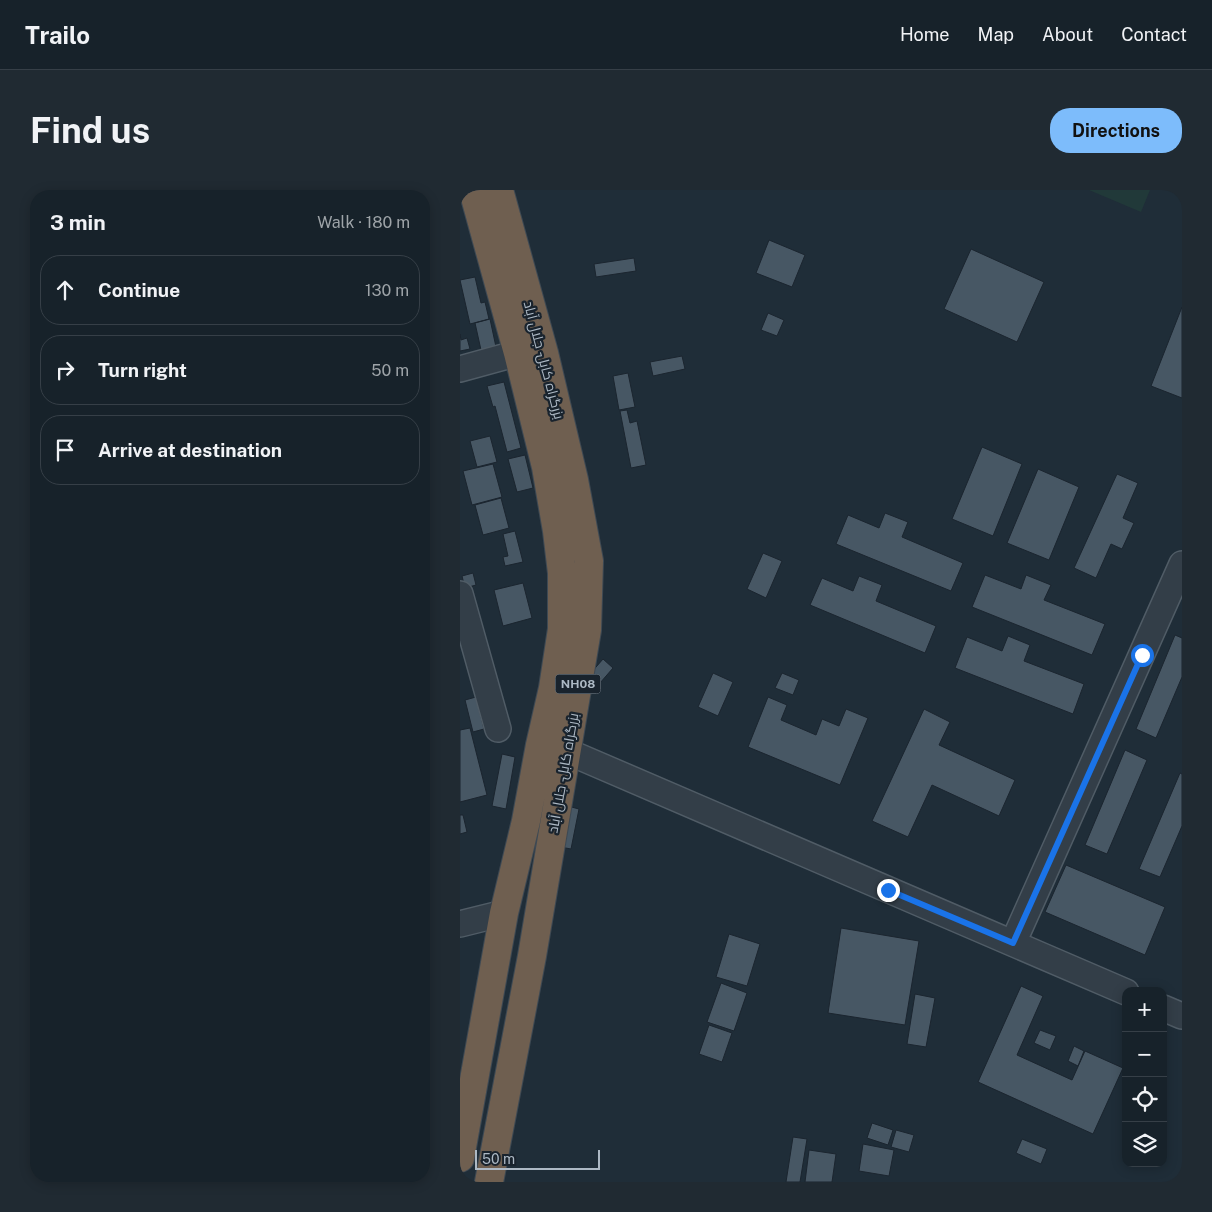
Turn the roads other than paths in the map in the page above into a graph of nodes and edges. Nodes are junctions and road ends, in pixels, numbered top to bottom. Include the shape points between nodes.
1 (473, 190) edge
2 (499, 190) edge
3 (518, 353) junction
4 (460, 368) edge
5 (1182, 564) edge
6 (460, 594) edge
7 (498, 728) dead end
8 (540, 745) junction
9 (566, 751) junction
10 (504, 913) junction
11 (460, 924) edge
12 (1013, 943) junction
13 (1122, 990) edge
14 (1167, 1010) edge
15 (1182, 1016) edge
16 (460, 1158) edge
17 (489, 1182) edge

1 - 3 highway, بزرگراه کابل- جلال آباد / NH08
2 - 9 highway, بزرگراه کابل- جلال آباد / NH08 via 546,362 589,561 587,630
3 - 4 street
3 - 8 highway, بزرگراه کابل- جلال آباد / NH08 via 546,468 562,573 562,629
5 - 12 street
6 - 7 street
8 - 9 street
8 - 10 highway, بزرگراه کابل- جلال آباد / NH08
9 - 12 street
9 - 17 highway, بزرگراه کابل- جلال آباد / NH08 via 532,956
10 - 11 street
10 - 16 highway, بزرگراه کابل- جلال آباد / NH08
12 - 13 street
14 - 15 street

